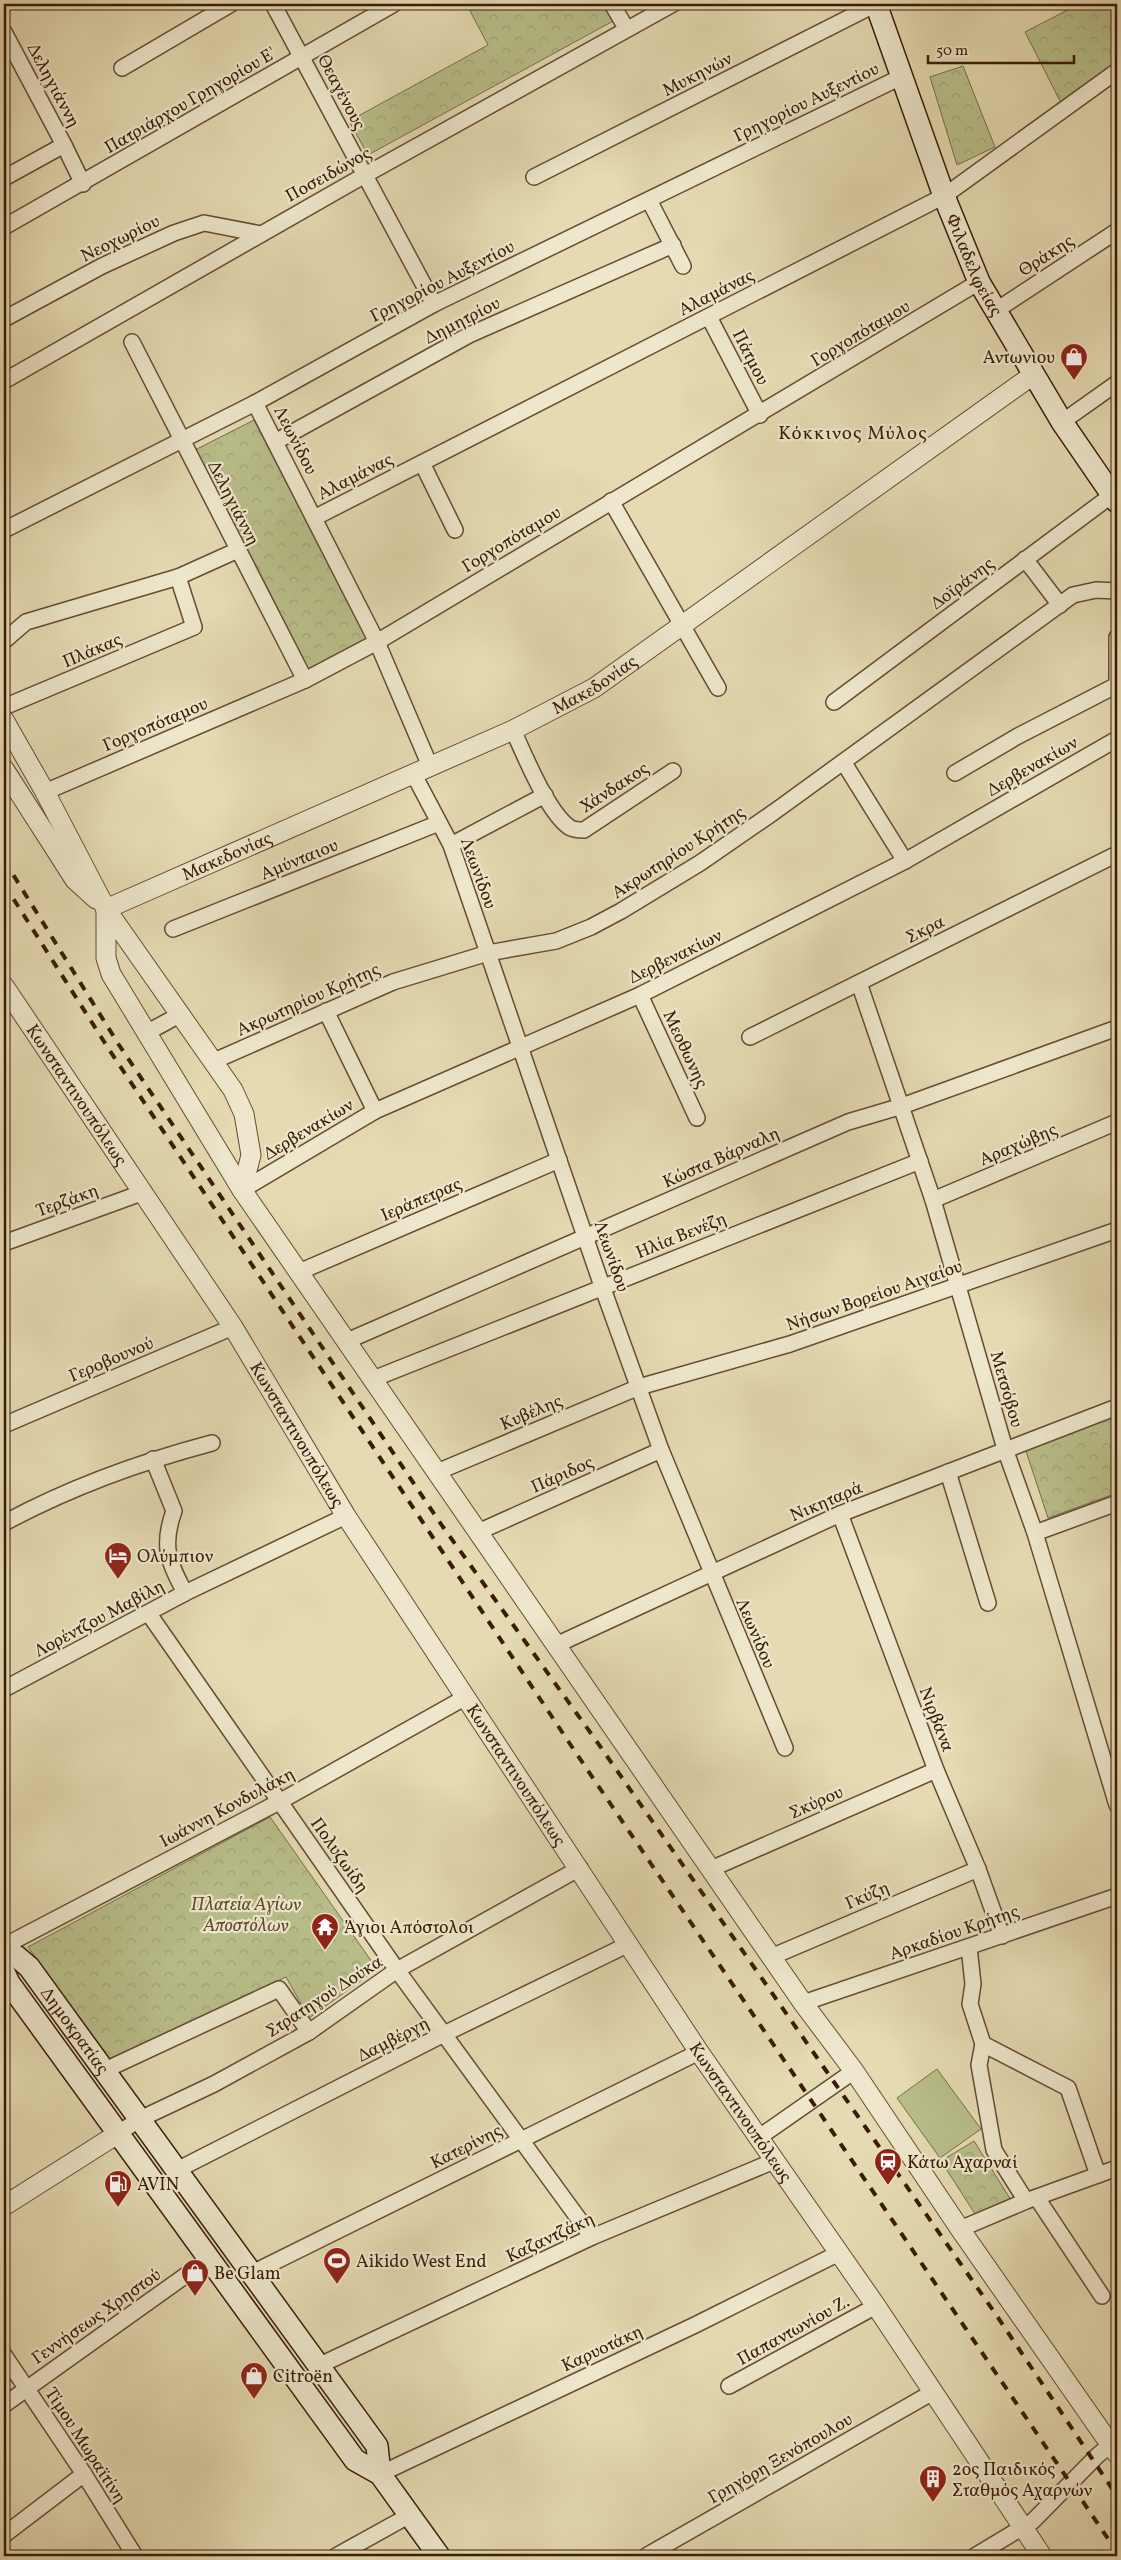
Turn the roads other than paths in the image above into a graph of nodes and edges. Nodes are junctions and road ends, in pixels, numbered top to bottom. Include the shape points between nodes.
1 (231, 4) edge
2 (273, 4) edge
3 (394, 4) edge
4 (612, 4) edge
5 (672, 4) edge
6 (876, 4) edge
7 (626, 28) junction
8 (4, 32) edge
9 (10, 54) edge
10 (302, 57) junction
11 (122, 68) dead end
12 (1117, 71) edge
13 (903, 76) junction
14 (64, 145) junction
15 (365, 175) junction
16 (4, 178) edge
17 (534, 178) dead end
18 (83, 184) junction
19 (944, 196) junction
20 (649, 200) junction
21 (4, 228) edge
22 (1117, 231) edge
23 (261, 234) junction
24 (672, 245) junction
25 (683, 266) dead end
26 (978, 282) junction
27 (434, 304) junction
28 (995, 311) junction
29 (709, 317) junction
30 (4, 319) edge
31 (132, 342) dead end
32 (1033, 375) junction
33 (4, 382) edge
34 (1117, 383) edge
35 (255, 403) junction
36 (760, 415) junction
37 (1062, 422) junction
38 (180, 439) junction
39 (275, 442) junction
40 (422, 463) junction
41 (1114, 499) edge
42 (611, 501) junction
43 (314, 518) junction
44 (4, 530) edge
45 (454, 530) dead end
46 (238, 550) junction
47 (1025, 559) junction
48 (178, 577) junction
49 (1117, 591) edge
50 (1060, 605) junction
51 (682, 625) junction
52 (1117, 637) edge
53 (4, 641) edge
54 (377, 642) junction
55 (305, 680) junction
56 (1117, 684) edge
57 (718, 688) dead end
58 (834, 702) dead end
59 (4, 707) edge
60 (4, 720) edge
61 (512, 730) junction
62 (1117, 739) edge
63 (844, 763) junction
64 (4, 769) edge
65 (422, 770) junction
66 (673, 771) dead end
67 (955, 773) dead end
68 (45, 792) junction
69 (545, 796) junction
70 (439, 823) junction
71 (451, 845) junction
72 (1117, 854) edge
73 (905, 861) junction
74 (106, 908) junction
75 (173, 929) dead end
76 (488, 953) junction
77 (859, 984) junction
78 (6, 993) edge
79 (640, 995) junction
80 (326, 1011) junction
81 (181, 1014) junction
82 (1117, 1028) edge
83 (148, 1032) junction
84 (750, 1037) dead end
85 (519, 1047) junction
86 (214, 1061) junction
87 (902, 1106) junction
88 (375, 1111) junction
89 (697, 1118) dead end
90 (1117, 1122) edge
91 (559, 1160) junction
92 (920, 1161) junction
93 (242, 1190) junction
94 (144, 1192) junction
95 (933, 1200) junction
96 (1117, 1230) edge
97 (586, 1237) junction
98 (4, 1243) edge
99 (299, 1272) junction
100 (602, 1286) junction
101 (959, 1286) junction
102 (233, 1327) junction
103 (347, 1341) junction
104 (373, 1379) junction
105 (639, 1387) junction
106 (1117, 1407) edge
107 (4, 1425) edge
108 (212, 1443) dead end
109 (1005, 1449) junction
110 (661, 1450) junction
111 (153, 1458) junction
112 (436, 1472) junction
113 (948, 1472) junction
114 (1117, 1503) edge
115 (840, 1514) junction
116 (346, 1516) junction
117 (4, 1523) edge
118 (478, 1532) junction
119 (1035, 1533) junction
120 (710, 1573) junction
121 (185, 1593) junction
122 (988, 1603) dead end
123 (148, 1614) junction
124 (556, 1646) junction
125 (4, 1689) edge
126 (466, 1697) junction
127 (784, 1748) dead end
128 (936, 1770) junction
129 (279, 1802) junction
130 (1117, 1805) edge
131 (580, 1868) junction
132 (711, 1869) junction
133 (978, 1869) junction
134 (1117, 1896) edge
135 (1002, 1936) junction
136 (629, 1944) junction
137 (4, 1946) edge
138 (969, 1947) junction
139 (4, 1950) edge
140 (771, 1957) junction
141 (397, 1970) junction
142 (4, 1972) edge
143 (803, 2003) junction
144 (309, 2032) junction
145 (444, 2034) junction
146 (982, 2044) junction
147 (699, 2052) junction
148 (103, 2071) junction
149 (854, 2072) junction
150 (138, 2120) junction
151 (119, 2133) junction
152 (758, 2138) junction
153 (520, 2140) junction
154 (774, 2161) junction
155 (1117, 2168) edge
156 (175, 2172) junction
157 (1098, 2175) junction
158 (1031, 2199) junction
159 (4, 2206) edge
160 (960, 2229) junction
161 (592, 2237) junction
162 (839, 2253) junction
163 (210, 2258) junction
164 (250, 2274) junction
165 (1102, 2296) dead end
166 (876, 2306) junction
167 (4, 2355) edge
168 (318, 2366) junction
169 (729, 2386) dead end
170 (26, 2389) junction
171 (933, 2392) junction
172 (4, 2405) edge
173 (1115, 2446) edge
174 (84, 2474) junction
175 (380, 2474) junction
176 (410, 2515) junction
177 (1023, 2528) junction
178 (4, 2535) edge
179 (135, 2556) edge
180 (336, 2556) edge
181 (439, 2556) edge
182 (646, 2556) edge
183 (975, 2556) edge
184 (1042, 2556) edge

1 - 11 street
2 - 10 street, Θεαγένους
3 - 10 street, Πατριάρχου Γρηγορίου E'
4 - 7 street
5 - 7 street, Ποσειδώνος
6 - 13 main road, Φιλαδελφείας
6 - 17 street, Μυκηνών
7 - 15 street, Ποσειδώνος
8 - 9 street, Δεληγιάννη
9 - 14 street, Δεληγιάννη
10 - 15 street, Θεαγένους
10 - 18 street, Πατριάρχου Γρηγορίου E'
12 - 19 street, Αλαμάνας
13 - 19 main road, Φιλαδελφείας
13 - 20 street, Γρηγορίου Αυξεντίου
14 - 16 street
14 - 18 street, Δεληγιάννη
15 - 23 street, Ποσειδώνος
15 - 27 street, Θεαγένους
18 - 21 street, Πατριάρχου Γρηγορίου E'
19 - 26 main road, Φιλαδελφείας
19 - 29 street, Αλαμάνας
20 - 24 street
20 - 27 street, Γρηγορίου Αυξεντίου
22 - 28 street, Θράκης
23 - 30 street, Νεοχωρίου via 204,223 174,232 102,266
23 - 33 street, Ποσειδώνος
24 - 25 street
24 - 39 street, Δημητρίου via 470,335
26 - 28 main road, Φιλαδελφείας
26 - 36 street, Γοργοπόταμου
27 - 35 street, Γρηγορίου Αυξεντίου
28 - 32 main road, Φιλαδελφείας
29 - 36 street, Πάτμου
29 - 40 street, Αλαμάνας
31 - 38 street, Δεληγιάννη
32 - 37 main road, Φιλαδελφείας
32 - 51 street, Μακεδονίας
34 - 37 street
35 - 38 street, Γρηγορίου Αυξεντίου
35 - 39 street, Λεωνίδου
36 - 42 street, Γοργοπόταμου
37 - 41 main road, Φιλαδελφείας
38 - 44 street, Γρηγορίου Αυξεντίου
38 - 46 street, Δεληγιάννη
39 - 43 street, Λεωνίδου
40 - 43 street, Αλαμάνας
40 - 45 street
41 - 47 street, Δοϊράνης
42 - 51 street
42 - 54 street, Γοργοπόταμου
43 - 54 street, Λεωνίδου
46 - 48 street
46 - 55 street, Δεληγιάννη
47 - 50 street
47 - 58 street, Δοϊράνης
48 - 53 street via 26,622
48 - 59 street, Πλάκας via 194,627
49 - 50 street, Ακρωτηρίου Κρήτης via 1096,590 1073,595
50 - 63 street, Ακρωτηρίου Κρήτης
51 - 57 street
51 - 61 street, Μακεδονίας via 594,688
52 - 56 street
54 - 55 street, Γοργοπόταμου
54 - 65 street, Λεωνίδου
55 - 68 street, Γοργοπόταμου
56 - 67 street
60 - 68 street
61 - 65 street, Μακεδονίας
61 - 69 street, Χάνδακος
62 - 73 street, Δερβενακίων
63 - 73 street
63 - 76 street, Ακρωτηρίου Κρήτης via 700,863 621,912 556,941
64 - 74 street via 75,880
65 - 70 street, Λεωνίδου
65 - 74 street, Μακεδονίας
66 - 69 street, Χάνδακος via 584,830 570,829
68 - 74 street
69 - 71 street
70 - 71 street, Λεωνίδου
70 - 75 street, Αμύνταιου
71 - 76 street, Λεωνίδου
72 - 77 street, Σκρα
73 - 79 street, Δερβενακίων
74 - 81 street
74 - 83 street via 106,958 111,974
76 - 80 street, Ακρωτηρίου Κρήτης via 393,982
76 - 85 street, Λεωνίδου
77 - 84 street, Σκρα
77 - 87 street, Μετσόβου
78 - 94 street, Κωνσταντινουπόλεως
79 - 85 street, Δερβενακίων
79 - 89 street, Μεοθωνης
80 - 86 street, Ακρωτηρίου Κρήτης
80 - 88 street
81 - 83 street
81 - 86 street
82 - 87 street, Κώστα Βάρναλη
83 - 93 street
85 - 88 street, Δερβενακίων
85 - 91 street, Λεωνίδου
86 - 93 street via 233,1090 249,1134 251,1155
87 - 92 street, Μετσόβου
87 - 97 street, Κώστα Βάρναλη via 848,1122
88 - 93 street, Δερβενακίων
90 - 95 street, Αραχώβης
91 - 97 street, Λεωνίδου
91 - 99 street, Ιεράπετρας
92 - 95 street, Μετσόβου
92 - 100 street, Ηλία Βενέζη
93 - 99 street
94 - 98 street, Τερζάκη
94 - 102 street, Κωνσταντινουπόλεως
95 - 101 street, Μετσόβου
96 - 101 street, Νήσων Βορείου Αιγαίου
97 - 100 street, Λεωνίδου
97 - 103 street, Κώστα Βάρναλη
99 - 103 street
100 - 104 street, Ηλία Βενέζη
100 - 105 street, Λεωνίδου
101 - 105 street, Νήσων Βορείου Αιγαίου via 790,1344
101 - 109 street, Μετσόβου
102 - 107 street, Γεροβουνού
102 - 116 street, Κωνσταντινουπόλεως
103 - 104 street
104 - 112 street
105 - 110 street, Λεωνίδου
105 - 112 street, Κυβέλης
106 - 109 street, Νικηταρά
108 - 111 street
109 - 113 street, Νικηταρά
109 - 119 street, Μετσόβου
110 - 118 street, Πάριδος
110 - 120 street, Λεωνίδου
111 - 117 street via 54,1498
111 - 121 street via 174,1511 170,1523 168,1560
112 - 118 street
113 - 115 street, Νικηταρά
113 - 122 street
114 - 119 street
115 - 120 street, Νικηταρά
115 - 128 street, Νιρβάνα
116 - 121 street, Λορέντζου Μαβίλη
116 - 126 street, Κωνσταντινουπόλεως
118 - 124 street
119 - 130 street, Μετσόβου
120 - 124 street, Νικηταρά
120 - 127 street, Λεωνίδου
121 - 123 street, Λορέντζου Μαβίλη
123 - 125 street, Λορέντζου Μαβίλη
123 - 129 street, Πολυζωίδη
124 - 132 street
126 - 129 street, Ιωάννη Κονδυλάκη
126 - 131 street, Κωνσταντινουπόλεως
128 - 132 street, Σκύρου
128 - 133 street, Νιρβάνα
129 - 137 street, Ιωάννη Κονδυλάκη
129 - 141 street, Πολυζωίδη
131 - 136 street, Κωνσταντινουπόλεως
131 - 141 street, Στρατηγού Δούκα
132 - 140 street
133 - 135 street, Νιρβάνα
133 - 140 street, Γκύζη
134 - 135 street, Αρκαδίου Κρήτης
135 - 138 street, Αρκαδίου Κρήτης
136 - 145 street, Δαμβέργη
136 - 147 street, Κωνσταντινουπόλεως
138 - 143 street, Αρκαδίου Κρήτης
138 - 146 street via 973,1984 970,2004
139 - 148 main road, Δημοκρατίας via 28,1967
140 - 143 street
141 - 144 street, Στρατηγού Δούκα
141 - 145 street, Πολυζωίδη
142 - 151 main road, Δημοκρατίας
143 - 149 street
144 - 148 street via 279,1989
144 - 150 street, Στρατηγού Δούκα via 214,2084
145 - 153 street, Πολυζωίδη
145 - 156 street, Δαμβέργη
146 - 157 street via 1068,2088
146 - 158 street via 979,2065 994,2150
147 - 152 street, Κωνσταντινουπόλεως
147 - 153 street, Κατερίνης
148 - 150 main road, Δημοκρατίας
149 - 152 street
149 - 160 street
150 - 151 street
150 - 156 main road, Δημοκρατίας
151 - 159 street
151 - 163 main road, Δημοκρατίας
152 - 154 street, Κωνσταντινουπόλεως
153 - 161 street, Πολυζωίδη
153 - 164 street, Κατερίνης
154 - 161 street, Καζαντζάκη
154 - 162 street, Κωνσταντινουπόλεως
155 - 157 street
156 - 164 main road, Δημοκρατίας
157 - 158 street
158 - 160 street
158 - 165 street
160 - 173 street
161 - 168 street, Καζαντζάκη
162 - 166 street, Κωνσταντινουπόλεως
162 - 175 street, Καρυοτάκη
163 - 170 street, Γεννήσεως Χρηστού
163 - 175 main road, Δημοκρατίας via 355,2460
164 - 168 main road, Δημοκρατίας
166 - 169 street, Παπαντωνίου Ζ.
166 - 171 street, Κωνσταντινουπόλεως
167 - 170 street, Τίμου Μωραϊτίνη
168 - 175 main road, Δημοκρατίας via 377,2446
170 - 172 street, Γεννήσεως Χρηστού
170 - 174 street, Τίμου Μωραϊτίνη
171 - 177 street, Κωνσταντινουπόλεως
171 - 182 street, Γρηγόρη Ξενόπουλου
173 - 177 street
174 - 178 street
174 - 179 street, Τίμου Μωραϊτίνη
175 - 176 main road, Δημοκρατίας
176 - 180 street
176 - 181 main road, Δημοκρατίας
177 - 183 street
177 - 184 street, Κωνσταντινουπόλεως

